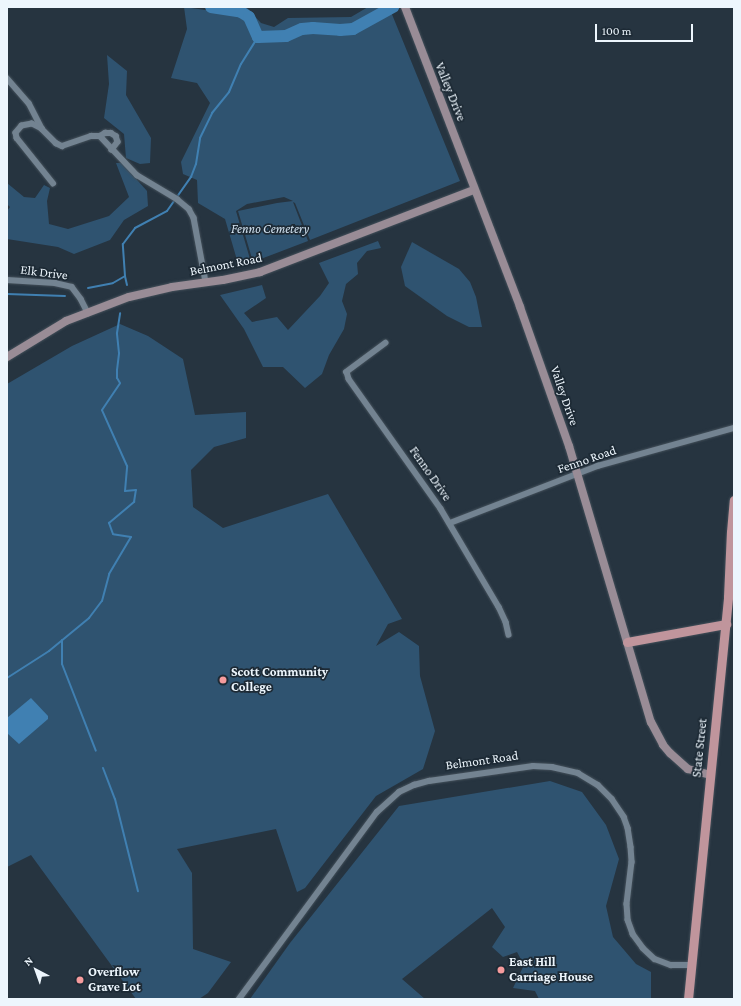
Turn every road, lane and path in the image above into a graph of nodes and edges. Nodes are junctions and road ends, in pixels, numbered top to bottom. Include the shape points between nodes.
1 (405, 7) edge
2 (7, 78) edge
3 (42, 129) junction
4 (100, 136) junction
5 (112, 150) junction
6 (53, 183) dead end
7 (474, 190) junction
8 (7, 280) edge
9 (206, 282) junction
10 (88, 313) junction
11 (386, 343) dead end
12 (7, 357) edge
13 (734, 428) edge
14 (576, 474) junction
15 (734, 500) edge
16 (450, 523) junction
17 (726, 624) junction
18 (509, 635) dead end
19 (627, 642) junction
20 (710, 775) junction
21 (691, 965) junction
22 (239, 999) edge
23 (688, 999) edge

1 - 7 street, Valley Drive
2 - 3 street via 29,103
3 - 4 street via 62,146 91,136
3 - 6 street via 32,124 22,126 16,133 17,138
4 - 5 street
4 - 5 street via 105,133 116,136 118,142
5 - 9 street via 137,175 186,206 194,218
7 - 9 street, Belmont Road via 275,267 237,278
7 - 14 street, Valley Drive via 520,307
8 - 10 street, Elk Drive via 55,283 72,287
9 - 10 street, Belmont Road via 144,293
10 - 12 street, Belmont Road via 60,325
11 - 16 street, Fenno Drive via 347,372 349,379
13 - 14 street, Fenno Road
14 - 16 street, Fenno Road
14 - 19 street, Valley Drive
15 - 17 main road, State Street
16 - 18 street, Fenno Drive via 499,607
17 - 19 main road
17 - 20 main road, State Street
19 - 20 street, Valley Drive via 651,722 663,745 688,769
20 - 21 main road, State Street
21 - 22 street, Belmont Road via 671,965 655,959 633,934 628,920 627,904 632,862 631,846 624,817 612,799 598,785 578,773 533,766 429,781 399,792 377,812
21 - 23 main road, State Street

